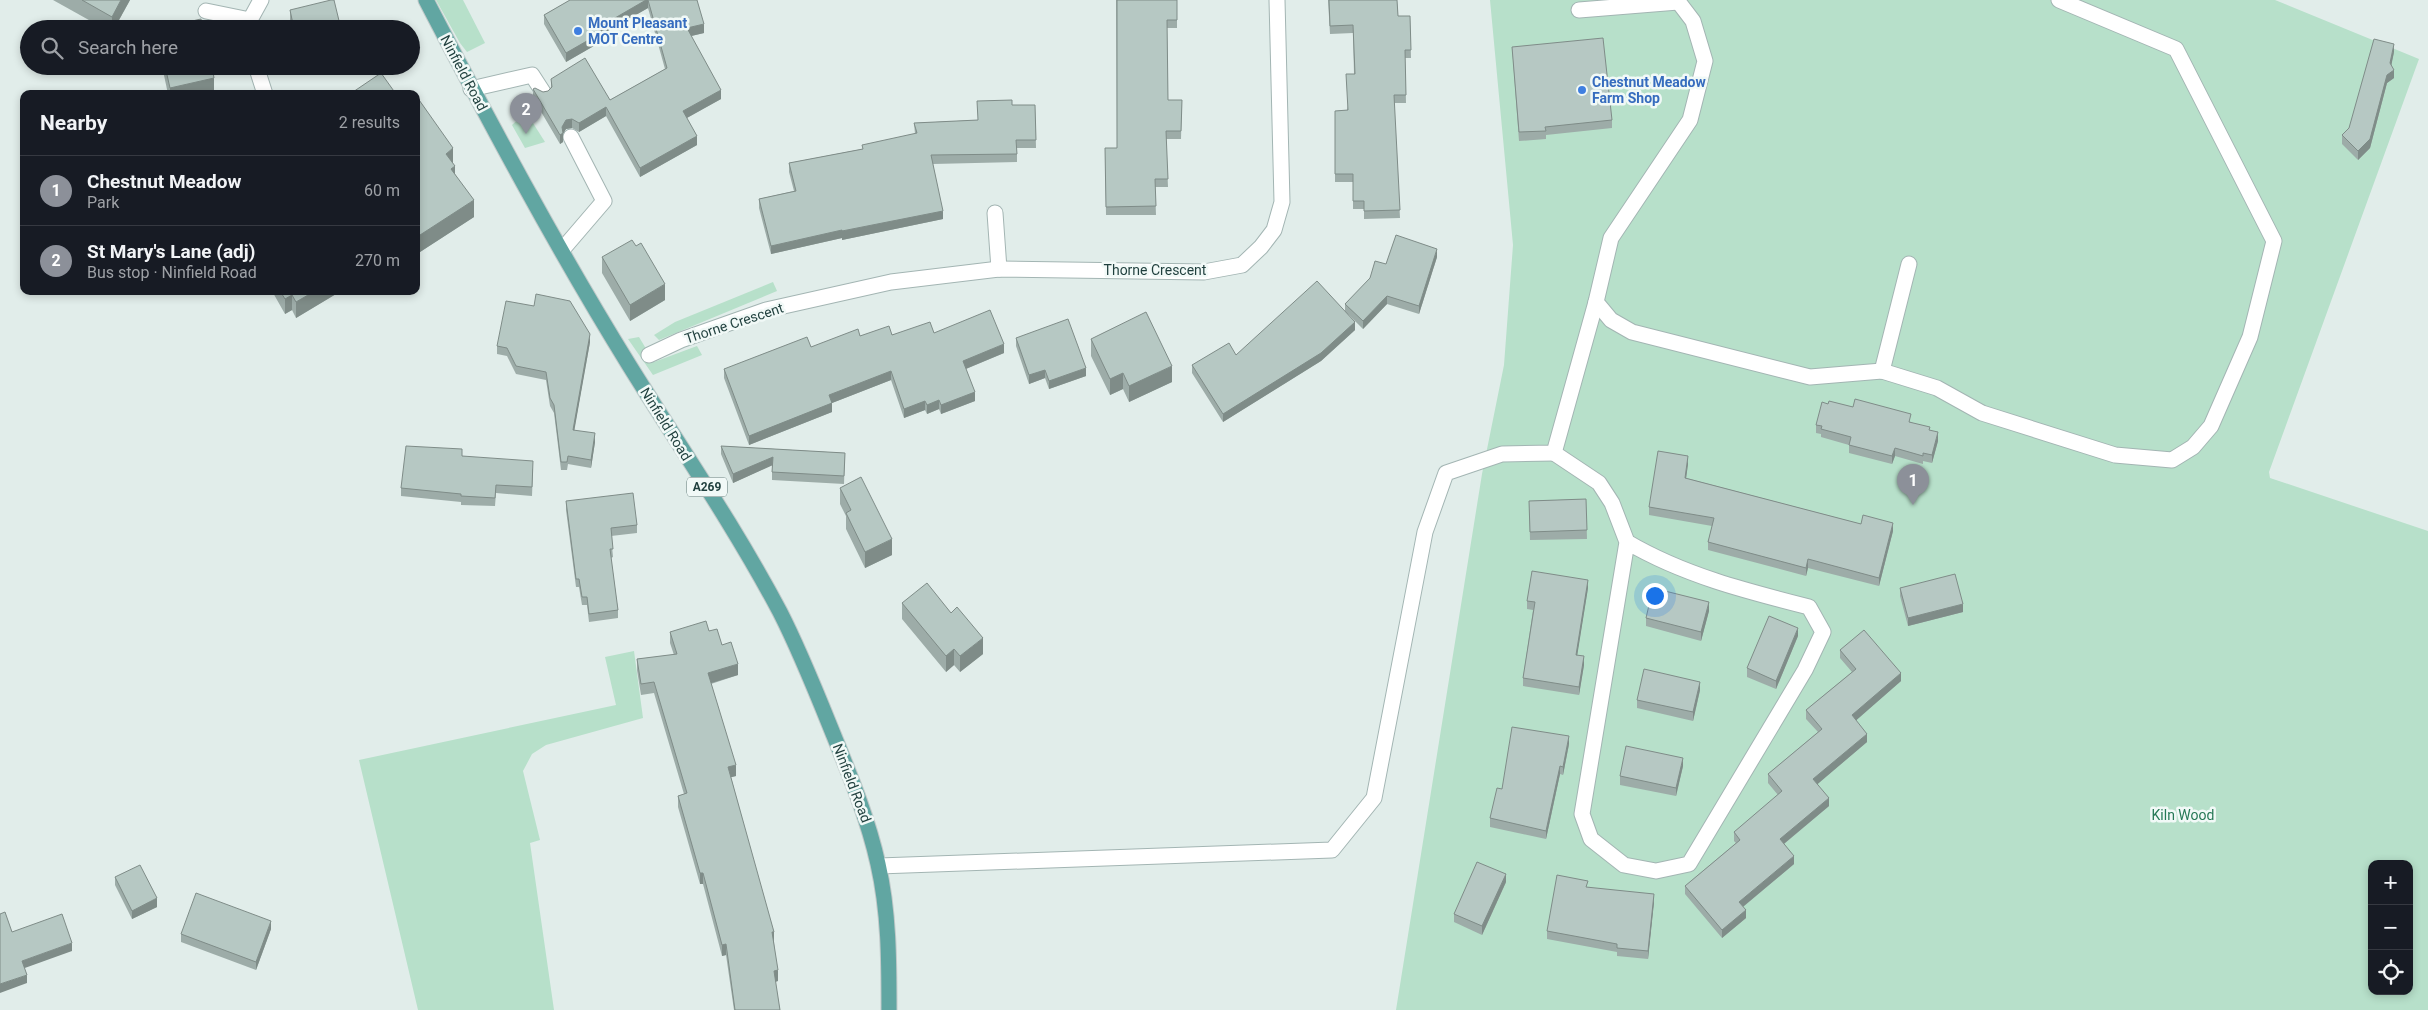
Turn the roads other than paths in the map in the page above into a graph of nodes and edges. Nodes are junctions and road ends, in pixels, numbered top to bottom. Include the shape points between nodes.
1 (260, 0) edge
2 (426, 0) edge
3 (1277, 0) edge
4 (2059, 0) edge
5 (1677, 1) edge
6 (1579, 10) dead end
7 (206, 11) dead end
8 (234, 20) edge
9 (252, 20) edge
10 (259, 75) edge
11 (471, 88) junction
12 (264, 90) edge
13 (544, 92) edge
14 (571, 137) dead end
15 (995, 213) dead end
16 (562, 250) junction
17 (1909, 264) dead end
18 (998, 269) junction
19 (1596, 302) junction
20 (649, 355) dead end
21 (1882, 371) junction
22 (1554, 453) junction
23 (1627, 542) junction
24 (879, 866) junction
25 (888, 1010) edge

1 - 9 street
2 - 11 main road, Ninfield Road / A269
3 - 18 street, Thorne Crescent via 1282,202 1274,230 1261,247 1242,265 1204,272
4 - 21 street via 2176,49 2274,241 2250,337 2211,426 2194,447 2172,460 2115,455 1982,413 1937,388
5 - 6 street
5 - 19 street via 1693,21 1705,61 1690,120 1611,238
7 - 8 street
10 - 12 street
11 - 13 street via 532,75
11 - 16 main road, Ninfield Road / A269
14 - 16 street via 604,201
15 - 18 street
16 - 24 main road, Ninfield Road / A269 via 780,612 866,818
17 - 21 street
18 - 20 street, Thorne Crescent via 891,282 766,310 681,340
19 - 21 street via 1611,320 1632,332 1810,377
19 - 22 street
22 - 23 street via 1599,482 1612,503
22 - 24 street via 1502,454 1446,473 1425,532 1374,798 1332,850
23 - 23 street via 1582,814 1591,839 1624,865 1656,871 1689,864 1805,670 1823,632 1809,607 1742,590 1656,559
24 - 25 main road, Ninfield Road / A269 via 890,942

